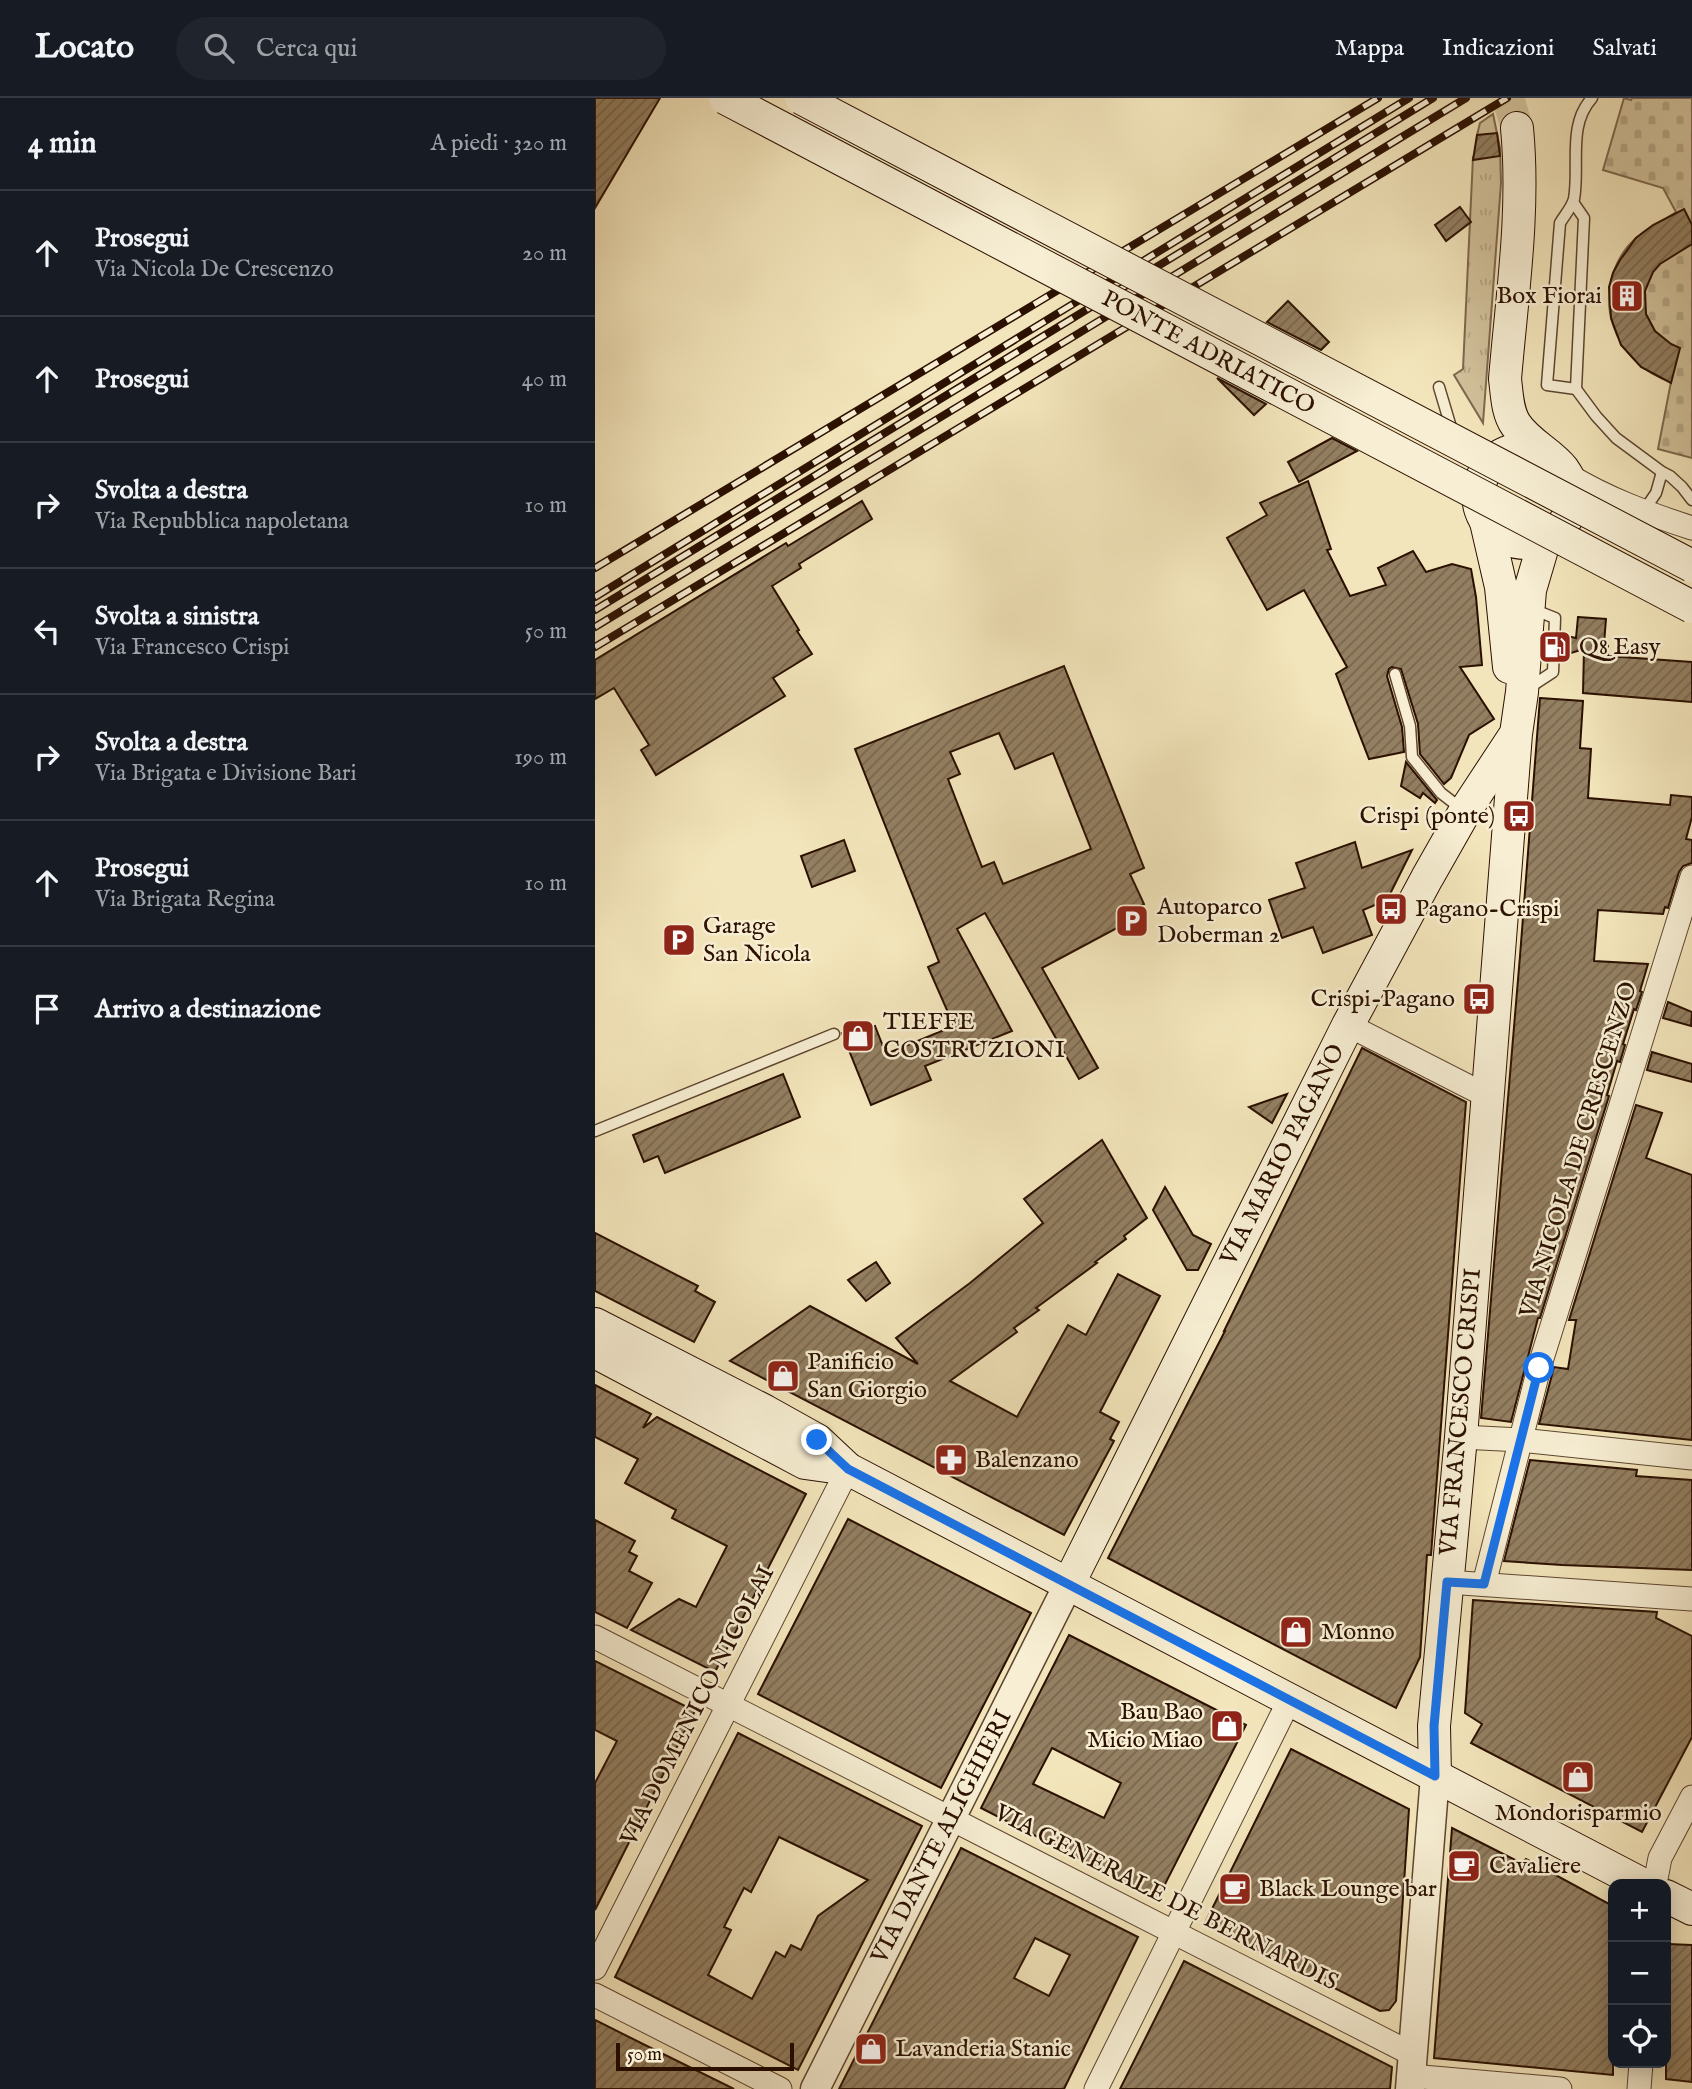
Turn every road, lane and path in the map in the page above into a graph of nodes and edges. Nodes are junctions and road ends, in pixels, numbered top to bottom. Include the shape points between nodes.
1 (725, 98) edge
2 (801, 98) edge
3 (1592, 98) edge
4 (1517, 128) tunnel mouth
5 (1573, 202) junction
6 (1505, 379) junction
7 (1439, 387) dead end
8 (1576, 389) junction
9 (1545, 453) junction
10 (1479, 469) junction
11 (1662, 472) junction
12 (1568, 475) junction
13 (1692, 500) edge
14 (1643, 512) junction
15 (1486, 522) junction
16 (1692, 528) edge
17 (1545, 539) junction
18 (1692, 566) edge
19 (1692, 607) edge
20 (1692, 616) edge
21 (1395, 674) dead end
22 (1516, 734) junction
23 (1465, 811) junction
24 (1692, 877) edge
25 (1348, 1025) junction
26 (834, 1034) dead end
27 (1487, 1096) junction
28 (595, 1131) edge
29 (596, 1331) edge
30 (1461, 1437) junction
31 (1521, 1440) junction
32 (1692, 1458) edge
33 (848, 1469) junction
34 (1447, 1582) junction
35 (1484, 1584) junction
36 (1068, 1585) junction
37 (1692, 1599) edge
38 (595, 1637) edge
39 (1289, 1701) junction
40 (729, 1704) junction
41 (1435, 1776) junction
42 (1692, 1797) edge
43 (951, 1818) junction
44 (1632, 1879) edge
45 (1656, 1879) edge
46 (1671, 1898) edge
47 (1692, 1909) edge
48 (1174, 1931) junction
49 (595, 1968) edge
50 (595, 1995) edge
51 (1641, 2068) edge
52 (1412, 2073) edge
53 (780, 2089) edge
54 (815, 2089) edge
55 (1095, 2089) edge
56 (1560, 2089) edge
57 (1639, 2089) edge

1 - 19 main road, PONTE ADRIATICO, bridge
2 - 18 main road, PONTE ADRIATICO, bridge
3 - 5 lane via 1578,123
4 - 6 main road via 1520,194
5 - 8 lane via 1584,218
5 - 8 lane via 1560,223 1547,385
6 - 9 main road via 1515,424
6 - 10 main road
7 - 10 lane via 1456,444
8 - 11 lane via 1616,438
9 - 10 main road via 1521,449 1503,453
9 - 12 main road
10 - 15 main road via 1478,498
11 - 13 lane
11 - 14 lane via 1656,494
12 - 14 street
12 - 17 main road via 1570,510 1558,530
14 - 16 street
15 - 17 main road via 1513,542
15 - 22 main road, VIA FRANCESCO CRISPI via 1501,587
17 - 20 street
17 - 22 main road, VIA FRANCESCO CRISPI via 1529,590
21 - 23 lane via 1410,726 1412,757 1441,793
22 - 23 main road, VIA MARIO PAGANO
22 - 27 main road, VIA FRANCESCO CRISPI
23 - 25 main road, VIA MARIO PAGANO
24 - 31 street, VIA NICOLA DE CRESCENZO via 1543,1355
25 - 27 street
25 - 36 main road, VIA MARIO PAGANO
26 - 28 lane
27 - 30 main road, VIA FRANCESCO CRISPI
29 - 33 main road via 765,1411 817,1440
30 - 31 street
30 - 34 main road, VIA FRANCESCO CRISPI
31 - 32 street
31 - 35 street, VIA NICOLA DE CRESCENZO
33 - 36 main road
33 - 40 street, VIA DOMENICO NICOLAI
34 - 35 street
34 - 41 main road, VIA FRANCESCO CRISPI via 1434,1726
35 - 37 street
36 - 39 main road
36 - 43 street, VIA DANTE ALIGHIERI
38 - 40 street, VIA GENERALE DE BERNARDIS
39 - 41 main road
39 - 48 street
40 - 43 street, VIA GENERALE DE BERNARDIS
40 - 49 street, VIA DOMENICO NICOLAI
41 - 44 main road
41 - 52 street, VIA FRANCESCO CRISPI
42 - 45 street via 1660,1858
43 - 48 street, VIA GENERALE DE BERNARDIS
43 - 54 street, VIA DANTE ALIGHIERI
46 - 47 main road
48 - 52 street, VIA GENERALE DE BERNARDIS
48 - 55 street
50 - 53 street
51 - 57 street
52 - 56 street

